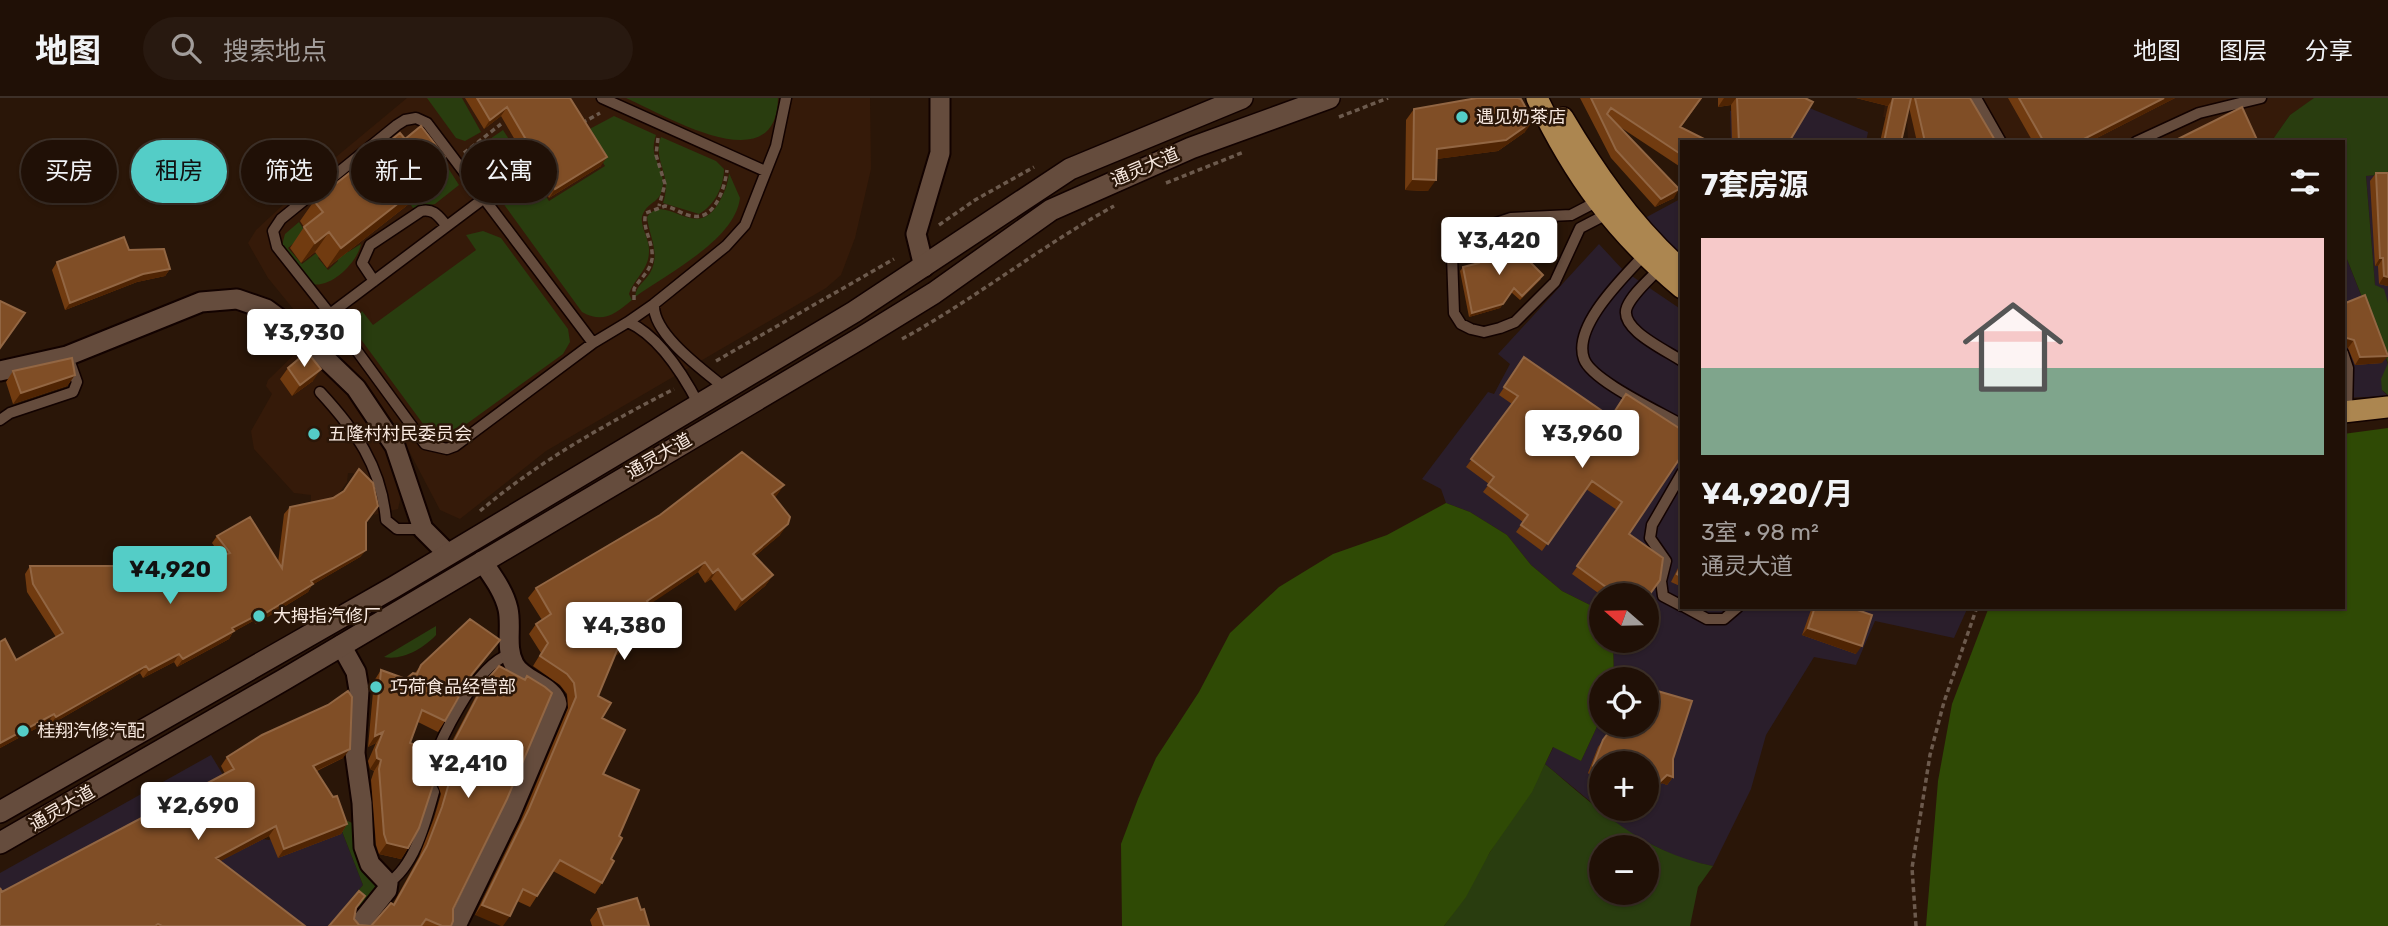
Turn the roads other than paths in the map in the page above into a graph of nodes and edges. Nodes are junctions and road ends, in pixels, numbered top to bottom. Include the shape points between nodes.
1 (786, 98) edge
2 (940, 98) edge
3 (1242, 98) edge
4 (1329, 98) edge
5 (1537, 98) edge
6 (1552, 98) edge
7 (1976, 98) edge
8 (2261, 98) edge
9 (604, 99) edge
10 (2000, 140) edge
11 (2140, 140) edge
12 (461, 166) edge
13 (765, 171) junction
14 (478, 203) edge
15 (486, 203) edge
16 (1603, 208) junction
17 (447, 226) junction
18 (1652, 262) junction
19 (924, 267) junction
20 (1680, 268) edge
21 (374, 281) junction
22 (1680, 286) edge
23 (653, 304) junction
24 (330, 314) junction
25 (628, 322) junction
26 (593, 343) junction
27 (66, 356) junction
28 (2345, 358) edge
29 (1680, 360) edge
30 (0, 371) edge
31 (726, 388) junction
32 (320, 392) dead end
33 (2345, 404) edge
34 (699, 405) junction
35 (2388, 407) edge
36 (2345, 416) edge
37 (2345, 416) edge
38 (2388, 419) edge
39 (0, 420) edge
40 (1680, 424) edge
41 (1680, 476) edge
42 (423, 529) junction
43 (447, 553) junction
44 (482, 561) junction
45 (1680, 604) edge
46 (1689, 609) edge
47 (1736, 609) edge
48 (341, 645) junction
49 (510, 654) junction
50 (0, 811) edge
51 (0, 842) edge
52 (388, 883) junction
53 (358, 926) edge
54 (457, 926) edge

1 - 13 lane via 776,146
2 - 19 street via 940,153 918,220 917,245
3 - 19 main road, 通灵大道 via 1070,169
4 - 44 main road, 通灵大道 via 1191,148 1051,210 934,293
5 - 16 highway via 1583,183
6 - 20 highway via 1630,218
7 - 10 lane
8 - 11 lane via 2199,113
9 - 13 lane
12 - 24 lane via 427,123 405,120 281,219 273,231 277,247
13 - 23 lane via 745,226
14 - 17 lane
15 - 26 lane
16 - 16 lane via 1572,215 1511,218 1490,225 1452,255 1454,313 1461,324 1484,332 1515,322 1555,282 1580,228
16 - 18 highway
17 - 21 lane
17 - 21 lane via 428,209 370,246 362,262
18 - 22 highway
18 - 29 lane via 1625,315 1630,327
18 - 40 lane via 1595,314 1583,336 1584,359 1596,374
19 - 31 main road, 通灵大道
21 - 24 lane
23 - 25 lane
23 - 31 lane via 653,317 662,330
24 - 26 lane via 425,444 436,449 455,446
25 - 26 lane
25 - 34 lane via 652,339 687,382
27 - 30 street
27 - 39 lane via 77,382 73,392
27 - 42 street via 182,308 216,299 237,299 266,309 300,334 356,388 395,446
28 - 33 lane
31 - 34 main road, 通灵大道
32 - 42 lane via 368,453 386,520 397,529
34 - 43 main road, 通灵大道
35 - 36 highway
37 - 38 highway
41 - 45 lane via 1652,525 1650,538 1666,561 1663,596
42 - 43 street
43 - 50 main road, 通灵大道
44 - 48 main road, 通灵大道
44 - 49 street via 509,611
46 - 47 lane via 1707,619 1724,620
48 - 51 main road, 通灵大道
48 - 52 street via 356,671 359,690 355,753 364,847 375,872
49 - 52 lane via 483,673 451,724 429,773 434,792 417,841 397,878
49 - 54 street via 520,672 554,695 557,704
52 - 53 street

